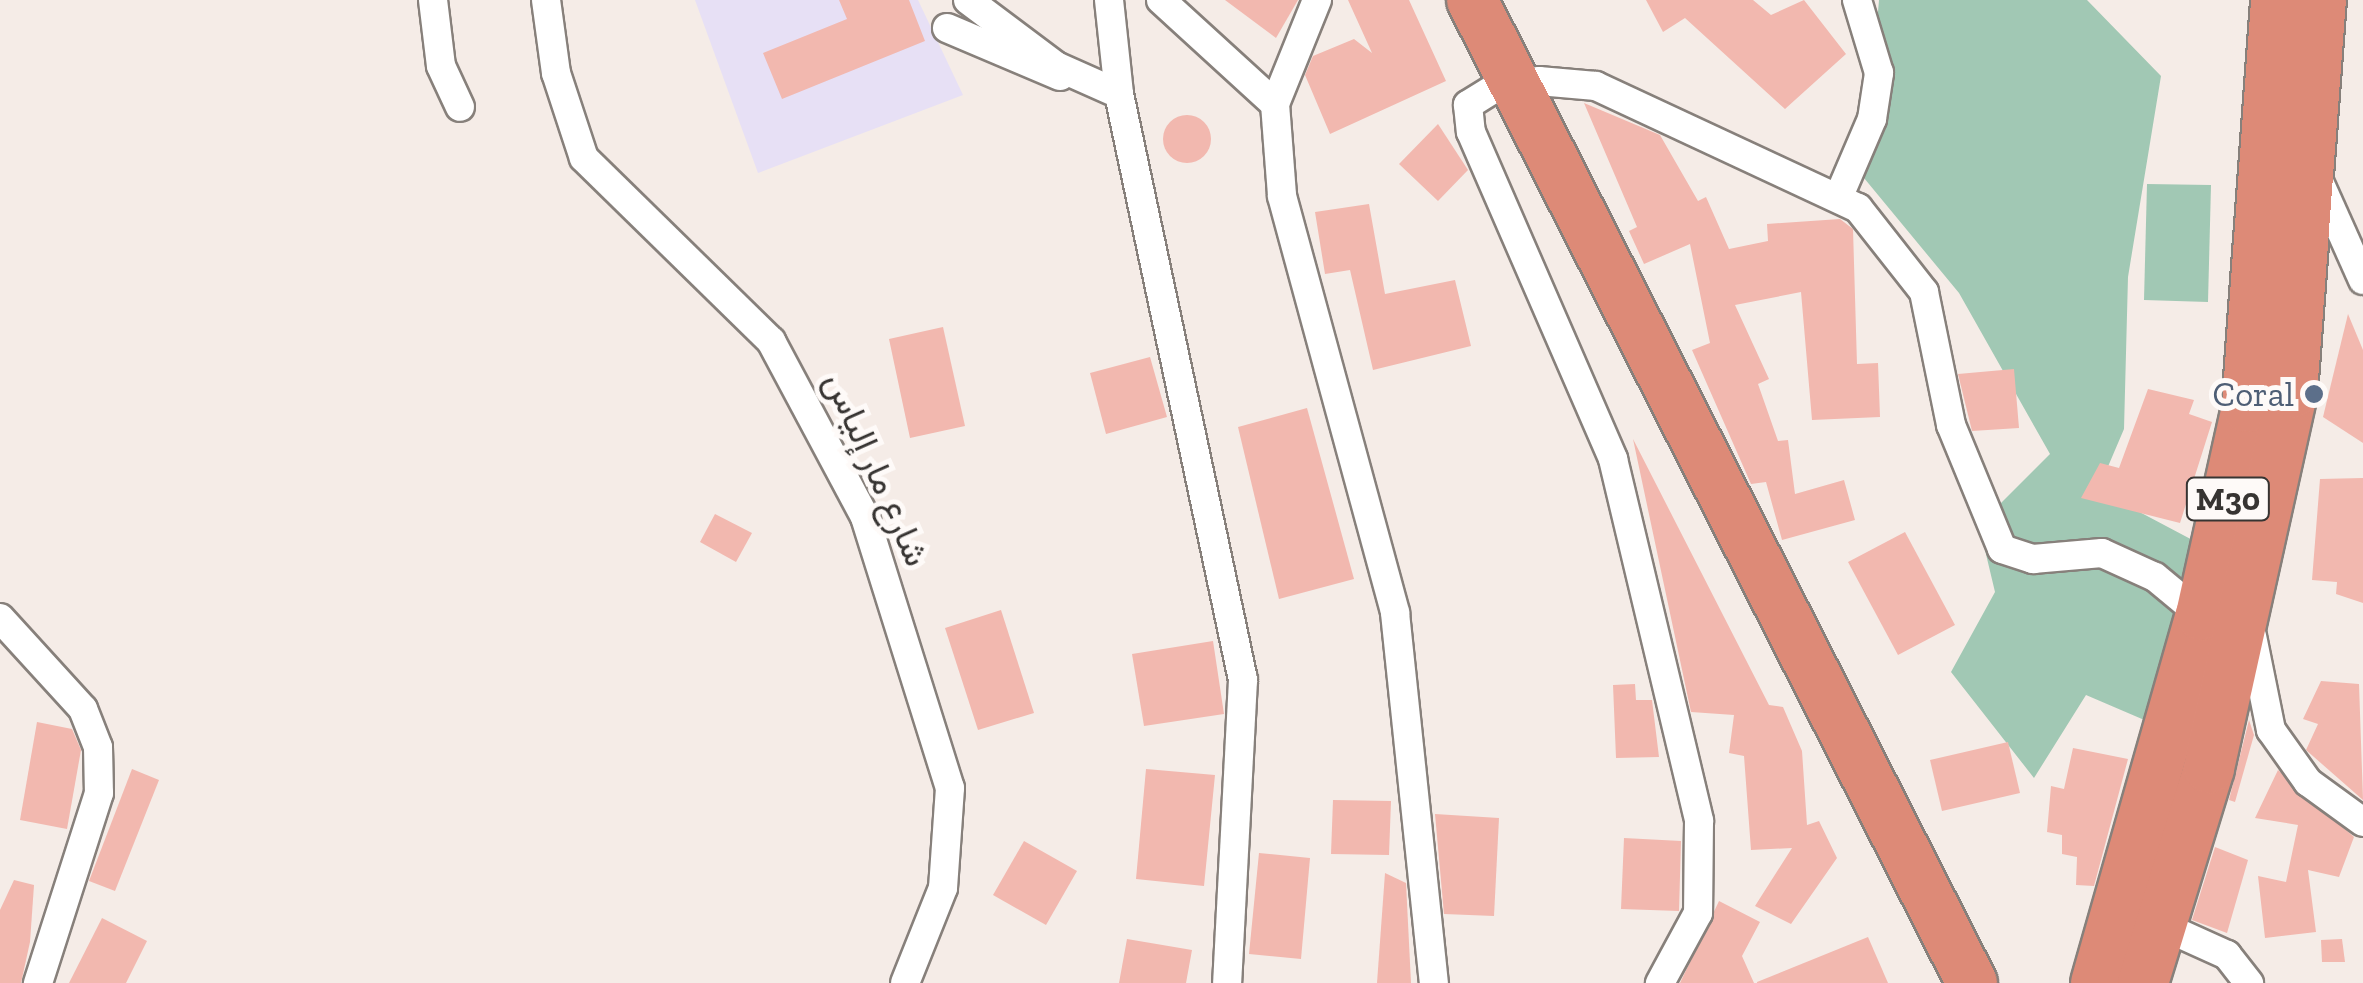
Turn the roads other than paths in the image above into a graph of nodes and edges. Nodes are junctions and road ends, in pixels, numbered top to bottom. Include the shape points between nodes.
1 (433, 0) edge
2 (546, 0) edge
3 (968, 0) edge
4 (1109, 0) edge
5 (1161, 0) edge
6 (1317, 0) edge
7 (1444, 0) edge
8 (1472, 0) edge
9 (1857, 0) edge
10 (2276, 0) edge
11 (2321, 0) edge
12 (947, 28) dead end
13 (1072, 74) junction
14 (1510, 91) junction
15 (1119, 94) junction
16 (1275, 104) junction
17 (460, 107) dead end
18 (2313, 168) junction
19 (1839, 196) junction
20 (2363, 280) edge
21 (0, 618) edge
22 (2222, 619) junction
23 (2363, 822) edge
24 (2165, 928) junction
25 (38, 983) edge
26 (906, 983) edge
27 (1227, 983) edge
28 (1434, 983) edge
29 (1660, 983) edge
30 (1934, 983) edge
31 (1972, 983) edge
32 (2096, 983) edge
33 (2143, 983) edge
34 (2249, 983) edge

1 - 17 street via 441,66
2 - 26 street, شارع مار إلياس via 556,73 584,158 771,341 865,516 950,788 943,888
3 - 13 street
4 - 15 street
5 - 16 street
6 - 16 street
7 - 14 highway
8 - 14 highway
9 - 19 street via 1878,72 1872,120
10 - 22 highway, M30 via 2260,304
11 - 18 highway, M30
12 - 13 street via 1044,76
13 - 15 street
14 - 19 street via 1539,82 1596,86
14 - 29 street via 1468,105 1472,132 1613,460 1699,821 1698,913
14 - 30 highway
14 - 31 highway
15 - 27 street via 1244,680
16 - 28 street via 1287,220 1394,613
18 - 20 street
18 - 22 highway, M30 via 2292,393
19 - 22 street via 1876,222 1924,292 1951,426 2002,549 2033,559 2102,553
21 - 25 street via 83,709 98,747 99,793
22 - 23 street via 2270,730 2308,782
22 - 24 highway, M30
22 - 32 highway, M30
24 - 33 highway, M30
24 - 34 street via 2227,955

